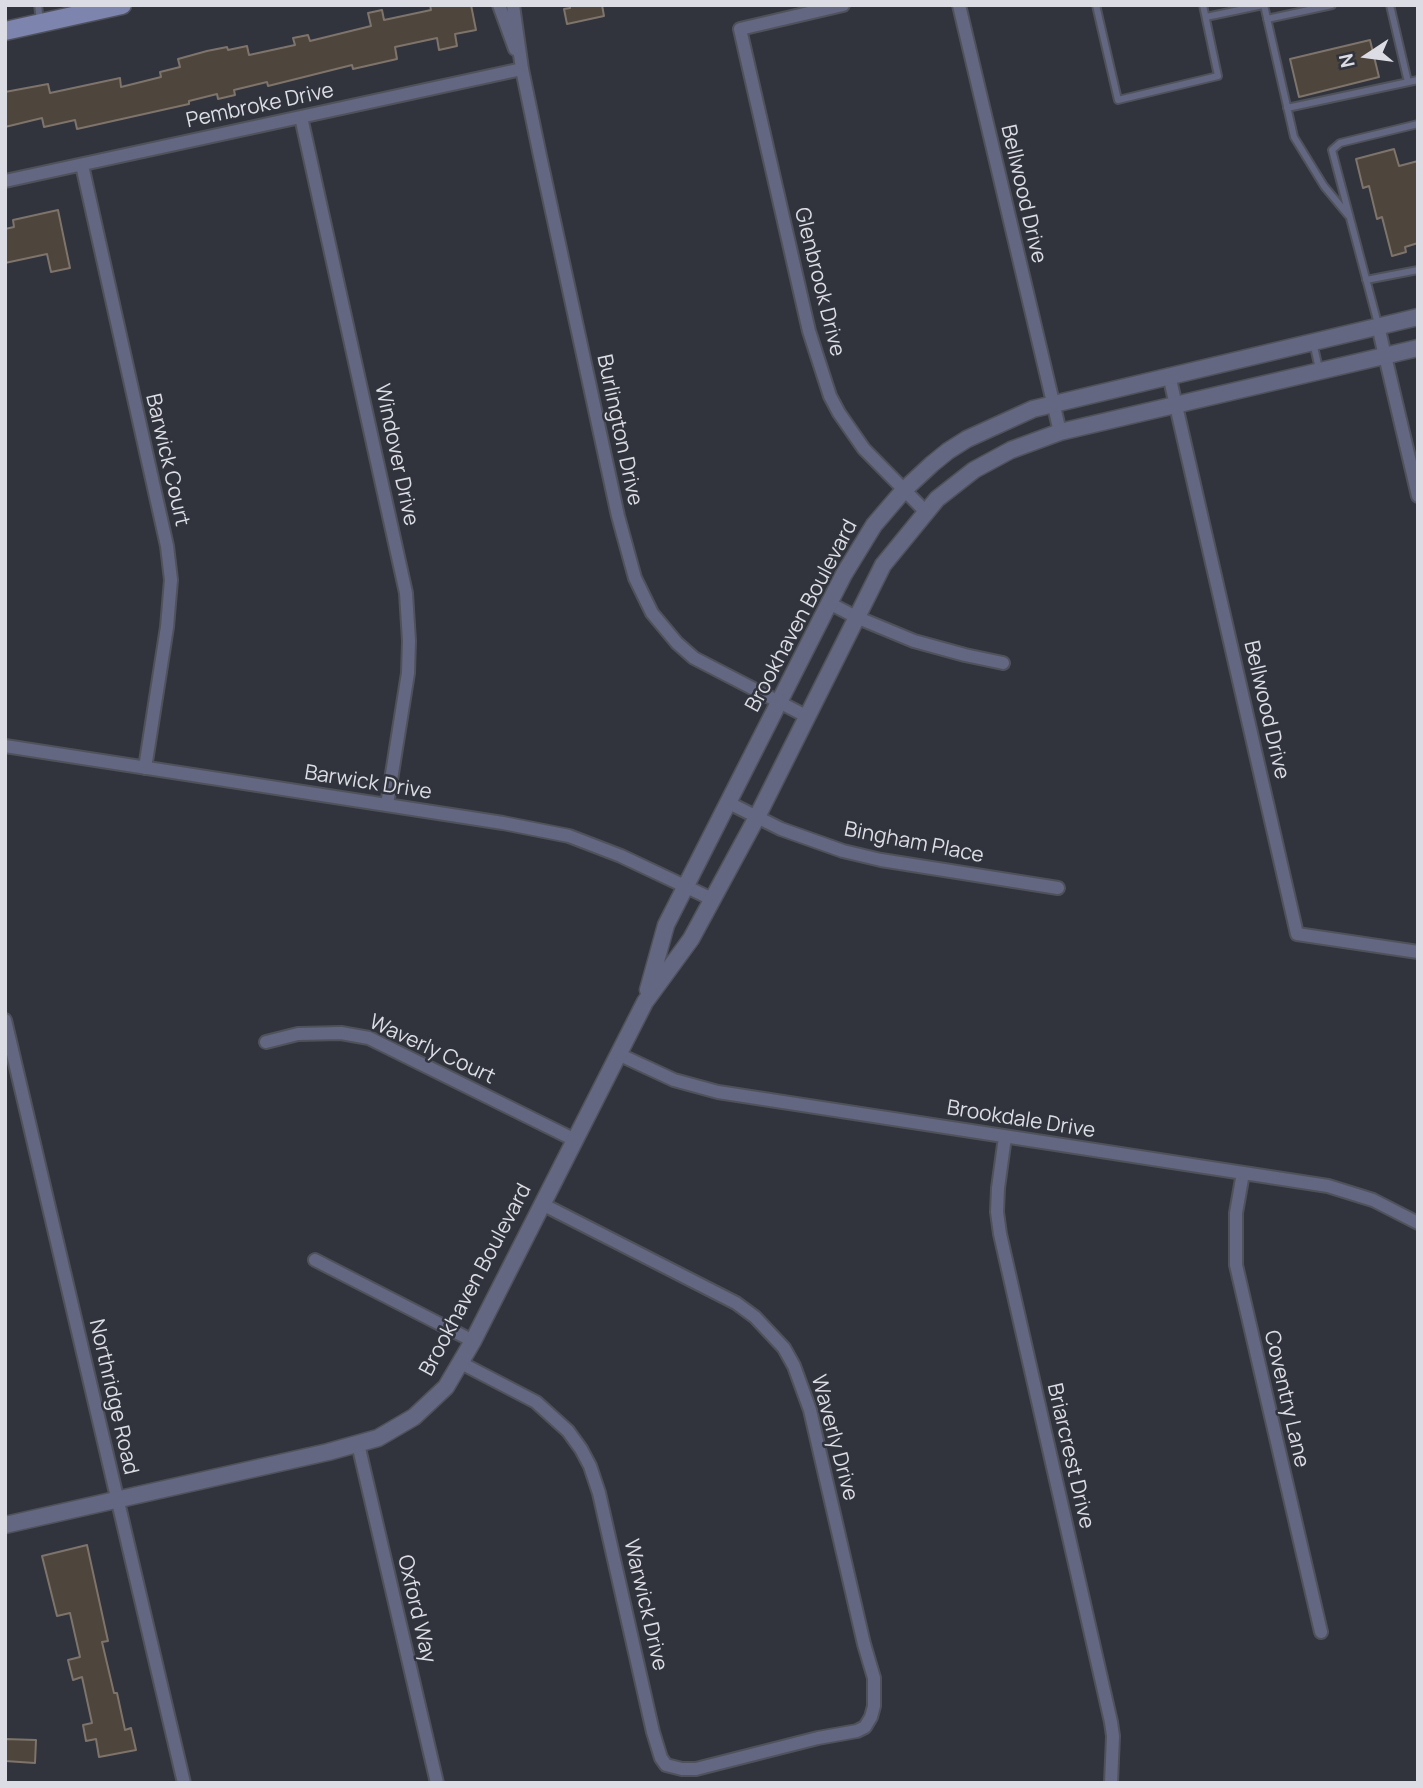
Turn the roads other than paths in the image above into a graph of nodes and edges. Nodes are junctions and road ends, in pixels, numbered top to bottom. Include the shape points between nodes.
1 (122, 5) edge
2 (499, 5) edge
3 (513, 5) edge
4 (843, 5) edge
5 (959, 5) edge
6 (1096, 5) edge
7 (1203, 5) edge
8 (1263, 5) edge
9 (1332, 5) edge
10 (1390, 5) edge
11 (62, 12) edge
12 (39, 14) edge
13 (1206, 17) junction
14 (1267, 19) junction
15 (5, 32) edge
16 (522, 69) junction
17 (1418, 80) edge
18 (1408, 82) junction
19 (1287, 108) junction
20 (301, 117) junction
21 (1418, 124) edge
22 (82, 165) junction
23 (5, 181) edge
24 (1349, 216) junction
25 (1418, 270) edge
26 (1366, 280) junction
27 (1418, 317) edge
28 (1378, 326) junction
29 (1312, 341) junction
30 (1418, 348) edge
31 (1385, 356) junction
32 (1320, 370) junction
33 (1169, 375) junction
34 (1052, 403) junction
35 (1176, 403) junction
36 (1060, 432) junction
37 (904, 490) junction
38 (1418, 496) edge
39 (926, 512) junction
40 (829, 603) junction
41 (856, 617) junction
42 (1003, 663) dead end
43 (778, 702) junction
44 (806, 716) junction
45 (5, 746) edge
46 (145, 768) junction
47 (729, 803) junction
48 (387, 806) junction
49 (757, 817) junction
50 (686, 887) junction
51 (1058, 888) dead end
52 (712, 899) junction
53 (1418, 952) edge
54 (645, 1002) junction
55 (5, 1020) edge
56 (266, 1042) dead end
57 (618, 1054) junction
58 (1005, 1137) junction
59 (573, 1139) junction
60 (1242, 1173) junction
61 (541, 1204) junction
62 (1418, 1223) edge
63 (315, 1260) dead end
64 (472, 1341) junction
65 (461, 1363) junction
66 (358, 1444) junction
67 (117, 1499) junction
68 (5, 1525) edge
69 (1321, 1632) dead end
70 (818, 1738) joint
71 (184, 1783) edge
72 (437, 1783) edge
73 (1111, 1783) edge

1 - 11 main road
2 - 16 street, Burlington Drive
3 - 16 street, Burlington Drive
4 - 37 street, Glenbrook Drive via 740,29 822,375 851,431
5 - 34 street, Bellwood Drive
6 - 13 lane via 1118,100 1218,76
7 - 13 lane
8 - 13 lane
8 - 14 lane
9 - 14 lane
10 - 18 lane
11 - 12 main road
12 - 15 main road
14 - 19 lane
16 - 20 street, Pembroke Drive
16 - 43 street, Burlington Drive via 635,578 652,612 694,658
17 - 18 lane
18 - 19 lane
19 - 24 lane via 1294,137 1324,187
20 - 22 street, Pembroke Drive
20 - 48 street, Windover Drive via 406,593 408,673
21 - 24 lane via 1340,143 1332,150
22 - 23 street, Pembroke Drive
22 - 46 street, Barwick Court via 171,580
24 - 26 lane
25 - 26 lane
26 - 28 lane
27 - 28 street, Brookhaven Boulevard
28 - 29 street, Brookhaven Boulevard
28 - 31 street
29 - 32 lane
29 - 33 street, Brookhaven Boulevard
30 - 31 street, Brookhaven Boulevard
31 - 32 street, Brookhaven Boulevard
31 - 38 street
32 - 35 street, Brookhaven Boulevard
33 - 34 street, Brookhaven Boulevard
33 - 35 street, Bellwood Drive
34 - 36 street, Bellwood Drive
34 - 37 street, Brookhaven Boulevard via 967,439
35 - 36 street, Brookhaven Boulevard
35 - 53 street, Bellwood Drive via 1297,934
36 - 39 street, Brookhaven Boulevard via 974,470
37 - 39 street, Glenbrook Drive
37 - 40 street, Brookhaven Boulevard via 874,524
39 - 41 street, Brookhaven Boulevard via 883,565
40 - 41 street
40 - 43 street, Brookhaven Boulevard
41 - 42 street via 914,641
41 - 44 street, Brookhaven Boulevard
43 - 44 street, Burlington Drive
43 - 47 street, Brookhaven Boulevard
44 - 49 street, Brookhaven Boulevard
45 - 46 street, Barwick Drive
46 - 48 street, Barwick Drive
47 - 49 street, Bingham Place
47 - 50 street, Brookhaven Boulevard
48 - 50 street, Barwick Drive via 569,836
49 - 51 street, Bingham Place via 811,840 881,860
49 - 52 street, Brookhaven Boulevard
50 - 52 street, Barwick Drive
50 - 54 street, Brookhaven Boulevard via 666,925
52 - 54 street, Brookhaven Boulevard via 691,939
54 - 57 street, Brookhaven Boulevard
55 - 67 street, Northridge Road
56 - 59 street, Waverly Court via 298,1034 341,1032 369,1038
57 - 58 street, Brookdale Drive via 674,1080 718,1093
57 - 59 street, Brookhaven Boulevard
58 - 60 street, Brookdale Drive
58 - 73 street, Briarcrest Drive via 998,1188 1000,1234 1111,1722
59 - 61 street, Brookhaven Boulevard
60 - 62 street, Brookdale Drive via 1350,1192
60 - 69 street, Coventry Lane via 1236,1265
61 - 64 street, Brookhaven Boulevard
61 - 70 street, Waverly Drive via 736,1303 770,1332 794,1366 810,1410 876,1692 865,1727
63 - 64 street
64 - 65 street, Brookhaven Boulevard
65 - 66 street, Brookhaven Boulevard via 446,1387 414,1418
65 - 70 street, Warwick Drive via 536,1402 555,1418 590,1466 653,1732 666,1765 696,1769
66 - 67 street, Brookhaven Boulevard
66 - 72 street, Oxford Way
67 - 68 street, Brookhaven Boulevard
67 - 71 street, Northridge Road

